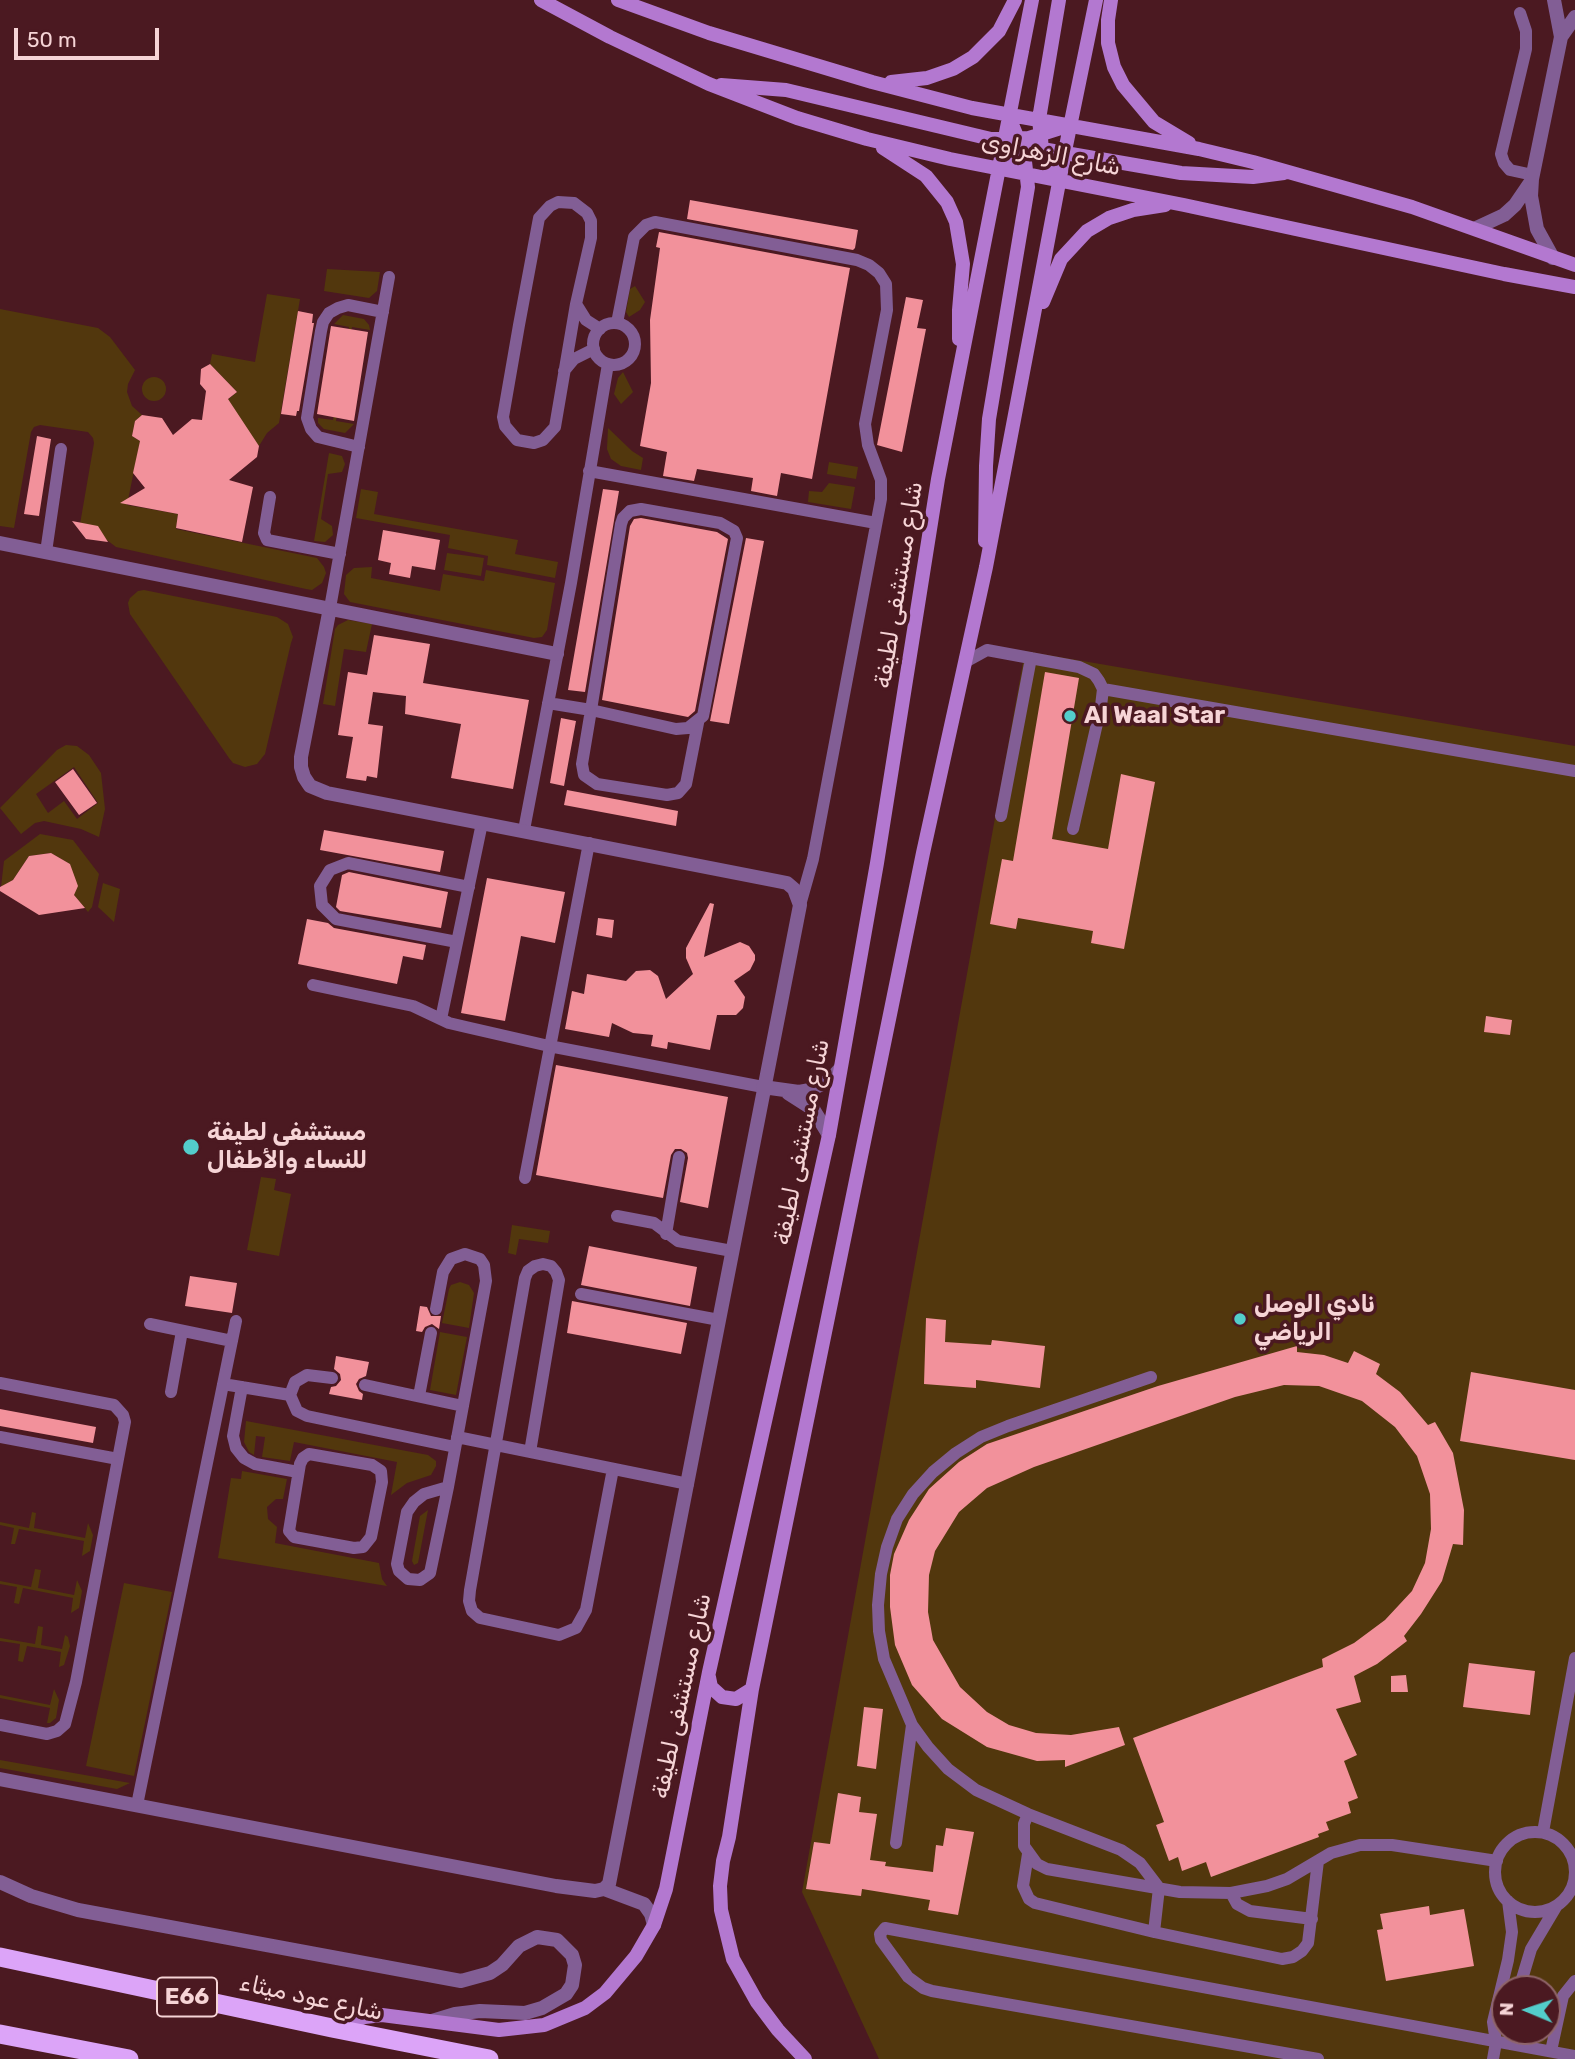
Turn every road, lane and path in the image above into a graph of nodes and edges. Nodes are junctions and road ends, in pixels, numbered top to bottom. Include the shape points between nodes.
1 (541, 0) edge
2 (618, 0) edge
3 (1015, 0) edge
4 (1032, 0) edge
5 (1059, 0) edge
6 (1096, 0) edge
7 (1111, 0) edge
8 (1555, 0) edge
9 (1520, 13) dead end
10 (1575, 17) edge
11 (1561, 37) junction
12 (872, 82) junction
13 (709, 84) junction
14 (1008, 115) junction
15 (1039, 120) junction
16 (1070, 125) junction
17 (867, 139) junction
18 (1005, 141) junction
19 (1040, 143) junction
20 (1022, 146) junction
21 (1199, 149) junction
22 (1065, 151) junction
23 (1000, 168) junction
24 (1289, 173) junction
25 (1027, 174) junction
26 (1533, 177) junction
27 (1059, 180) junction
28 (1184, 205) junction
29 (1476, 228) junction
30 (1553, 258) junction
31 (1575, 265) edge
32 (389, 277) dead end
33 (1575, 287) edge
34 (576, 304) junction
35 (383, 312) junction
36 (617, 323) junction
37 (1032, 326) junction
38 (600, 328) junction
39 (594, 349) junction
40 (961, 356) junction
41 (608, 364) junction
42 (564, 372) junction
43 (359, 447) junction
44 (61, 449) dead end
45 (589, 471) junction
46 (270, 497) dead end
47 (876, 523) junction
48 (0, 543) edge
49 (46, 552) junction
50 (340, 554) junction
51 (986, 567) junction
52 (330, 608) junction
53 (973, 631) junction
54 (987, 650) junction
55 (557, 654) junction
56 (1031, 658) junction
57 (967, 662) junction
58 (1102, 689) junction
59 (548, 703) junction
60 (591, 710) junction
61 (698, 723) junction
62 (1575, 771) edge
63 (1001, 816) dead end
64 (482, 823) junction
65 (1073, 829) dead end
66 (524, 830) junction
67 (589, 844) junction
68 (469, 887) junction
69 (800, 905) junction
70 (457, 942) junction
71 (313, 985) dead end
72 (441, 1019) junction
73 (549, 1046) junction
74 (840, 1069) junction
75 (763, 1087) junction
76 (783, 1091) junction
77 (829, 1135) junction
78 (679, 1157) dead end
79 (525, 1178) dead end
80 (617, 1216) dead end
81 (666, 1234) junction
82 (732, 1251) junction
83 (581, 1294) dead end
84 (436, 1309) dead end
85 (719, 1320) junction
86 (236, 1321) dead end
87 (150, 1324) dead end
88 (182, 1331) junction
89 (431, 1333) dead end
90 (232, 1341) junction
91 (1151, 1377) dead end
92 (332, 1378) dead end
93 (0, 1383) edge
94 (223, 1384) junction
95 (365, 1385) dead end
96 (242, 1387) junction
97 (171, 1392) dead end
98 (290, 1395) junction
99 (419, 1396) junction
100 (463, 1406) junction
101 (0, 1437) edge
102 (456, 1442) junction
103 (496, 1445) junction
104 (530, 1452) junction
105 (118, 1459) junction
106 (613, 1469) junction
107 (298, 1472) junction
108 (688, 1484) junction
109 (448, 1487) junction
110 (1575, 1658) edge
111 (709, 1672) junction
112 (752, 1689) junction
113 (0, 1725) edge
114 (912, 1725) junction
115 (0, 1779) edge
116 (137, 1805) junction
117 (1028, 1814) junction
118 (1543, 1832) junction
119 (896, 1843) dead end
120 (1028, 1854) junction
121 (1318, 1861) junction
122 (1497, 1861) junction
123 (0, 1882) edge
124 (1159, 1888) junction
125 (604, 1889) junction
126 (1231, 1893) junction
127 (1508, 1901) junction
128 (1559, 1904) junction
129 (1312, 1919) junction
130 (654, 1925) junction
131 (1154, 1932) junction
132 (0, 1957) edge
133 (1504, 1975) edge
134 (1523, 1975) edge
135 (1575, 1981) edge
136 (432, 2021) junction
137 (332, 2028) junction
138 (0, 2034) edge
139 (1491, 2041) edge
140 (1514, 2045) edge
141 (1550, 2051) junction
142 (1575, 2056) edge
143 (129, 2059) edge
144 (489, 2059) edge
145 (805, 2059) edge
146 (1318, 2059) edge

1 - 13 main road, شارع الزهراوى
2 - 12 main road, شارع الزهراوى
3 - 12 main road via 999,31 953,69 927,78
4 - 14 main road, شارع مستشفى لطيفة
5 - 15 main road
6 - 16 main road
7 - 21 main road via 1108,43 1123,85 1154,122
8 - 11 street
9 - 26 lane via 1527,49 1501,154 1510,170
10 - 11 street
11 - 26 street
12 - 14 main road, شارع الزهراوى
13 - 17 main road, شارع الزهراوى
13 - 18 main road via 786,90
14 - 15 main road, شارع الزهراوى
14 - 18 main road, شارع مستشفى لطيفة
14 - 20 main road
15 - 16 main road, شارع الزهراوى
15 - 19 main road
16 - 19 main road
16 - 21 main road, شارع الزهراوى
16 - 22 main road
17 - 23 main road, شارع الزهراوى
17 - 40 main road via 926,176 956,222 963,264 958,330
18 - 20 main road
18 - 23 main road, شارع مستشفى لطيفة
19 - 20 main road
19 - 22 main road
19 - 27 main road
20 - 23 main road
20 - 25 main road
21 - 24 main road, شارع الزهراوى
22 - 24 main road via 1181,173 1253,177
22 - 27 main road
23 - 25 main road, شارع الزهراوى
23 - 40 main road, شارع مستشفى لطيفة
24 - 29 main road, شارع الزهراوى
25 - 27 main road, شارع الزهراوى
25 - 51 main road via 989,419
26 - 29 street via 1504,215
26 - 30 street via 1537,229
27 - 28 main road, شارع الزهراوى
27 - 37 main road
28 - 33 main road, شارع الزهراوى
28 - 37 main road via 1133,210 1087,232 1061,259
29 - 30 main road, شارع الزهراوى
30 - 31 main road, شارع الزهراوى
32 - 35 lane
34 - 38 lane via 586,320
34 - 42 lane
34 - 42 lane via 591,221 582,207 558,202 539,218 503,417 517,440 534,443 550,435 558,418
35 - 43 lane
35 - 43 lane via 348,305 338,308 323,321 321,331 307,418 318,437
36 - 38 lane
36 - 41 lane via 632,333 634,351 626,361
36 - 47 lane via 634,237 655,222 869,265 886,284 888,302 865,424 881,480
37 - 51 main road
38 - 39 lane
39 - 41 lane
39 - 42 lane via 574,359
40 - 74 main road, شارع مستشفى لطيفة
41 - 45 lane
43 - 50 lane
44 - 49 lane
45 - 47 lane
45 - 55 lane
46 - 50 lane via 265,539
47 - 69 lane via 813,859
48 - 49 street
49 - 52 street
50 - 52 lane
51 - 53 main road
52 - 55 street
52 - 64 street via 302,757 304,778 327,793
53 - 54 lane
53 - 57 main road
54 - 56 lane
54 - 57 lane
55 - 59 lane
56 - 58 lane via 1087,669
56 - 63 lane
57 - 112 main road via 923,853
58 - 62 lane
58 - 65 lane
59 - 60 lane
59 - 66 lane
60 - 61 lane via 677,729
60 - 61 lane via 582,764 587,779 667,795 678,793 686,784
60 - 61 lane via 621,524 630,510 641,509 720,523 737,538 705,709
64 - 66 street
64 - 68 lane
66 - 67 street
67 - 69 street via 787,883
67 - 73 lane
68 - 70 lane
68 - 70 lane via 348,863 330,870 320,886 322,905 336,919
69 - 75 street
70 - 72 lane
71 - 72 lane via 413,1006
72 - 73 lane
73 - 75 lane
73 - 79 lane
74 - 76 street via 810,1090
74 - 77 main road, شارع مستشفى لطيفة
75 - 76 street
75 - 82 street
76 - 77 street via 813,1109
77 - 111 main road, شارع مستشفى لطيفة
78 - 81 lane
80 - 81 lane via 654,1223
81 - 82 lane via 678,1241
82 - 85 street
83 - 85 lane
84 - 100 lane via 443,1272 451,1259 465,1254 480,1259 486,1281
85 - 108 street
86 - 90 lane
87 - 88 lane
88 - 90 lane
88 - 97 lane
89 - 99 lane
90 - 94 lane
91 - 114 lane via 981,1437 933,1472 913,1494 887,1546 878,1605 884,1659
92 - 98 lane via 300,1378
93 - 105 lane via 114,1405 125,1422
94 - 96 lane
94 - 116 lane
95 - 99 lane
96 - 98 lane
96 - 107 lane via 233,1436 236,1448 255,1464
98 - 102 lane via 302,1414
99 - 100 lane
100 - 102 lane
101 - 105 lane
102 - 103 lane
102 - 109 lane
103 - 104 lane
103 - 104 lane via 525,1278 528,1271 543,1264 551,1266 559,1280
103 - 106 lane via 469,1601 472,1611 489,1622 559,1635 576,1628 586,1610
104 - 106 lane
105 - 113 lane via 69,1715 57,1731 47,1734
106 - 108 lane
107 - 107 lane via 288,1528 291,1534 354,1548 367,1545 377,1511 381,1471 372,1465 316,1454 303,1458
108 - 125 street
109 - 109 lane via 424,1494 407,1512 397,1564 408,1579 420,1580 430,1573
110 - 118 lane
111 - 112 main road via 711,1687 722,1697 736,1699
111 - 130 main road, شارع مستشفى لطيفة via 677,1839
112 - 145 main road via 723,1861 721,1910 733,1959 744,1981
114 - 117 lane via 948,1769 976,1790
114 - 119 lane
115 - 116 street
116 - 125 street via 556,1886
117 - 120 lane via 1022,1835
117 - 124 lane via 1131,1856
118 - 122 lane via 1511,1840
118 - 128 lane via 1564,1844 1575,1866 1572,1888
120 - 124 lane via 1047,1869
120 - 131 lane via 1023,1886 1035,1903
121 - 122 lane via 1345,1848 1383,1844
121 - 126 lane via 1287,1879
121 - 129 lane
122 - 127 lane via 1497,1883
123 - 136 street via 78,1910 461,1981 490,1973 519,1946 537,1937 557,1940 572,1955 572,1985 542,2008 526,2013 480,2011
124 - 126 lane
124 - 131 lane
125 - 130 street via 644,1904
126 - 129 lane via 1237,1904 1250,1911
127 - 128 lane via 1539,1912
127 - 133 lane via 1512,1933
128 - 134 lane via 1531,1949
129 - 131 lane via 1308,1943 1293,1957 1282,1959
130 - 136 main road, شارع مستشفى لطيفة via 636,1956 605,1993 565,2018 499,2030
132 - 137 highway, شارع عود ميثاء / E66
135 - 141 lane via 1563,1996
136 - 137 main road, شارع مستشفى لطيفة via 382,2015
137 - 144 highway, شارع عود ميثاء / E66
138 - 143 highway
139 - 146 lane via 890,1928 880,1934 908,1977 932,1991
140 - 141 lane
141 - 142 lane

